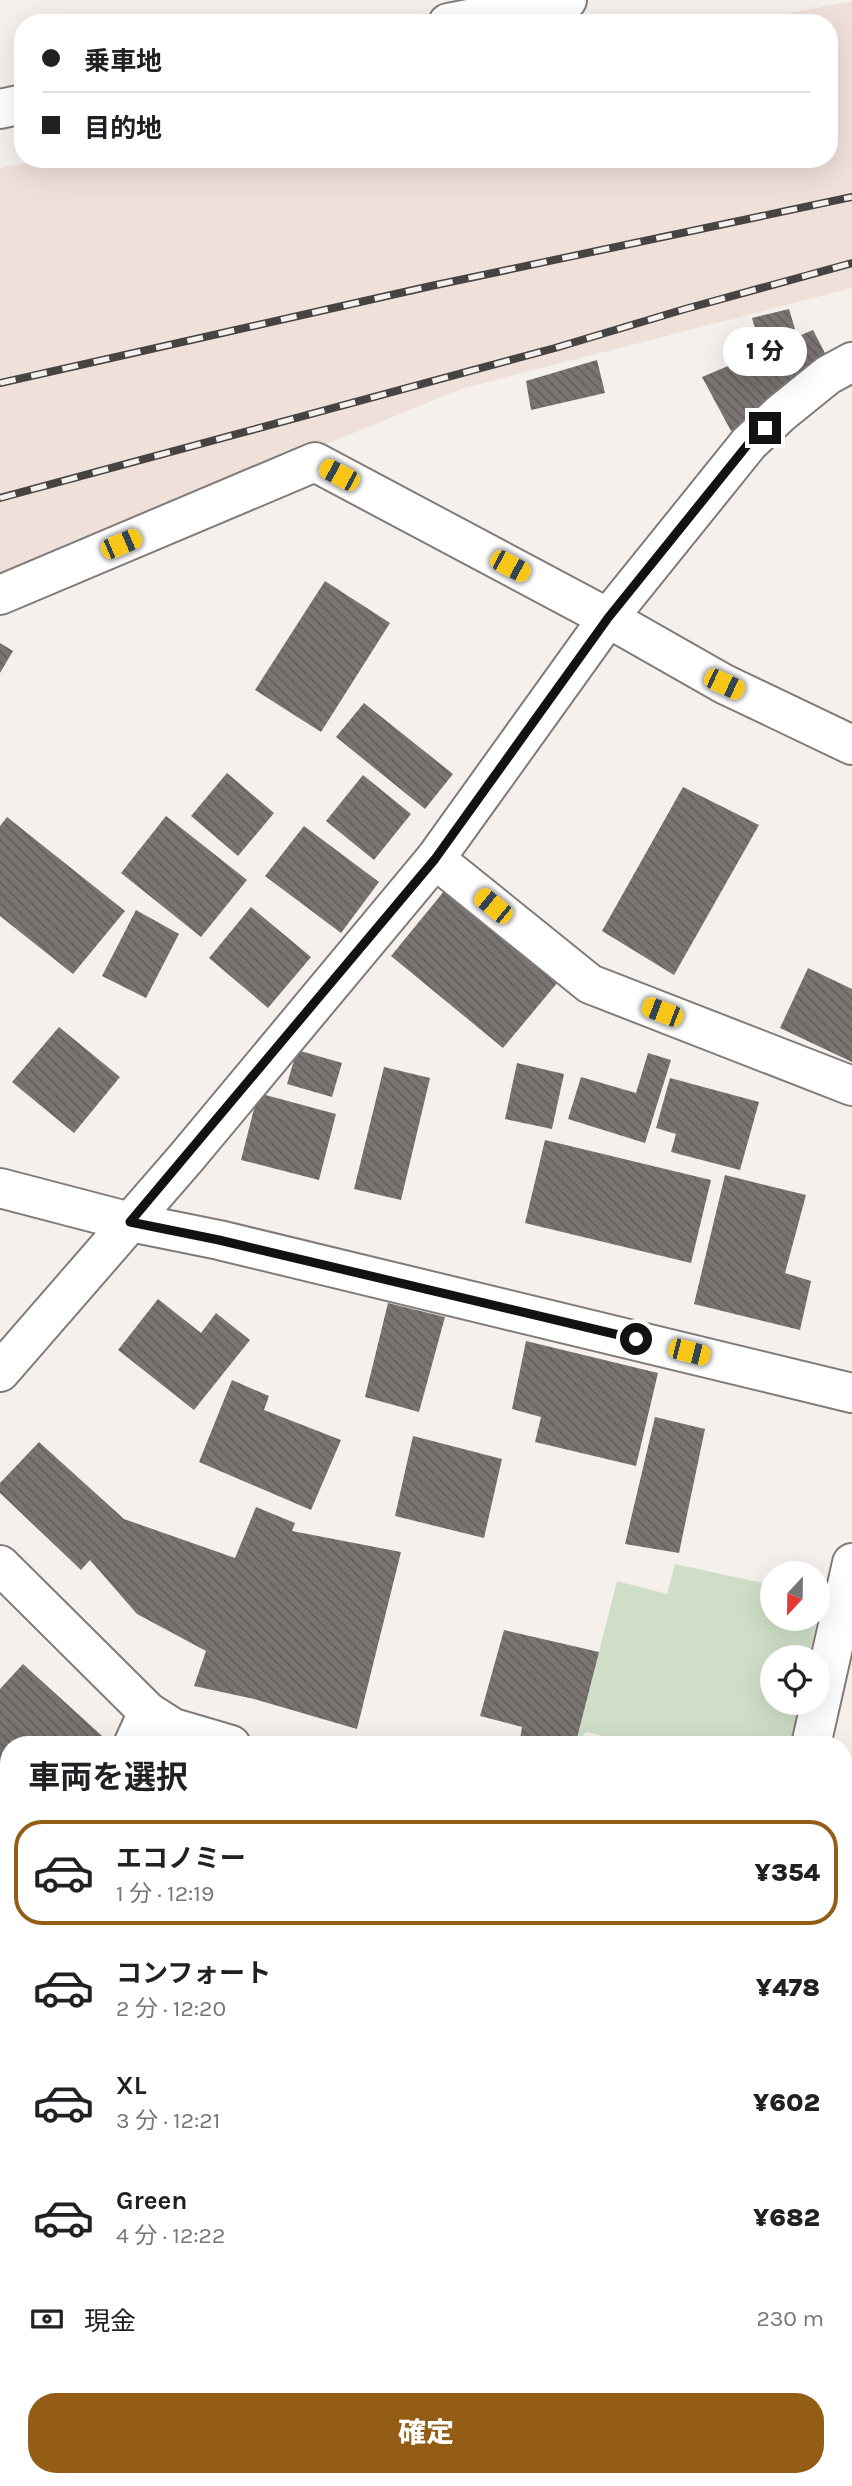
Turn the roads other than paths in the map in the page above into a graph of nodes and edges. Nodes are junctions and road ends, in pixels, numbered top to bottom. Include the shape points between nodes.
1 (567, 0) edge
2 (495, 14) edge
3 (852, 362) edge
4 (0, 596) edge
5 (608, 618) junction
6 (852, 745) edge
7 (435, 859) junction
8 (852, 1086) edge
9 (0, 1188) edge
10 (130, 1222) junction
11 (0, 1372) edge
12 (852, 1393) edge
13 (852, 1563) edge
14 (0, 1565) edge
15 (141, 1728) edge
16 (200, 1736) edge
17 (813, 1736) edge

1 - 2 street
3 - 5 street via 828,375 749,443
4 - 5 street via 315,462
5 - 6 street via 724,684
5 - 7 street
7 - 8 street via 590,984
7 - 10 street
9 - 10 street
10 - 11 street
10 - 12 street
13 - 17 street
14 - 15 street
15 - 16 street via 173,1728

